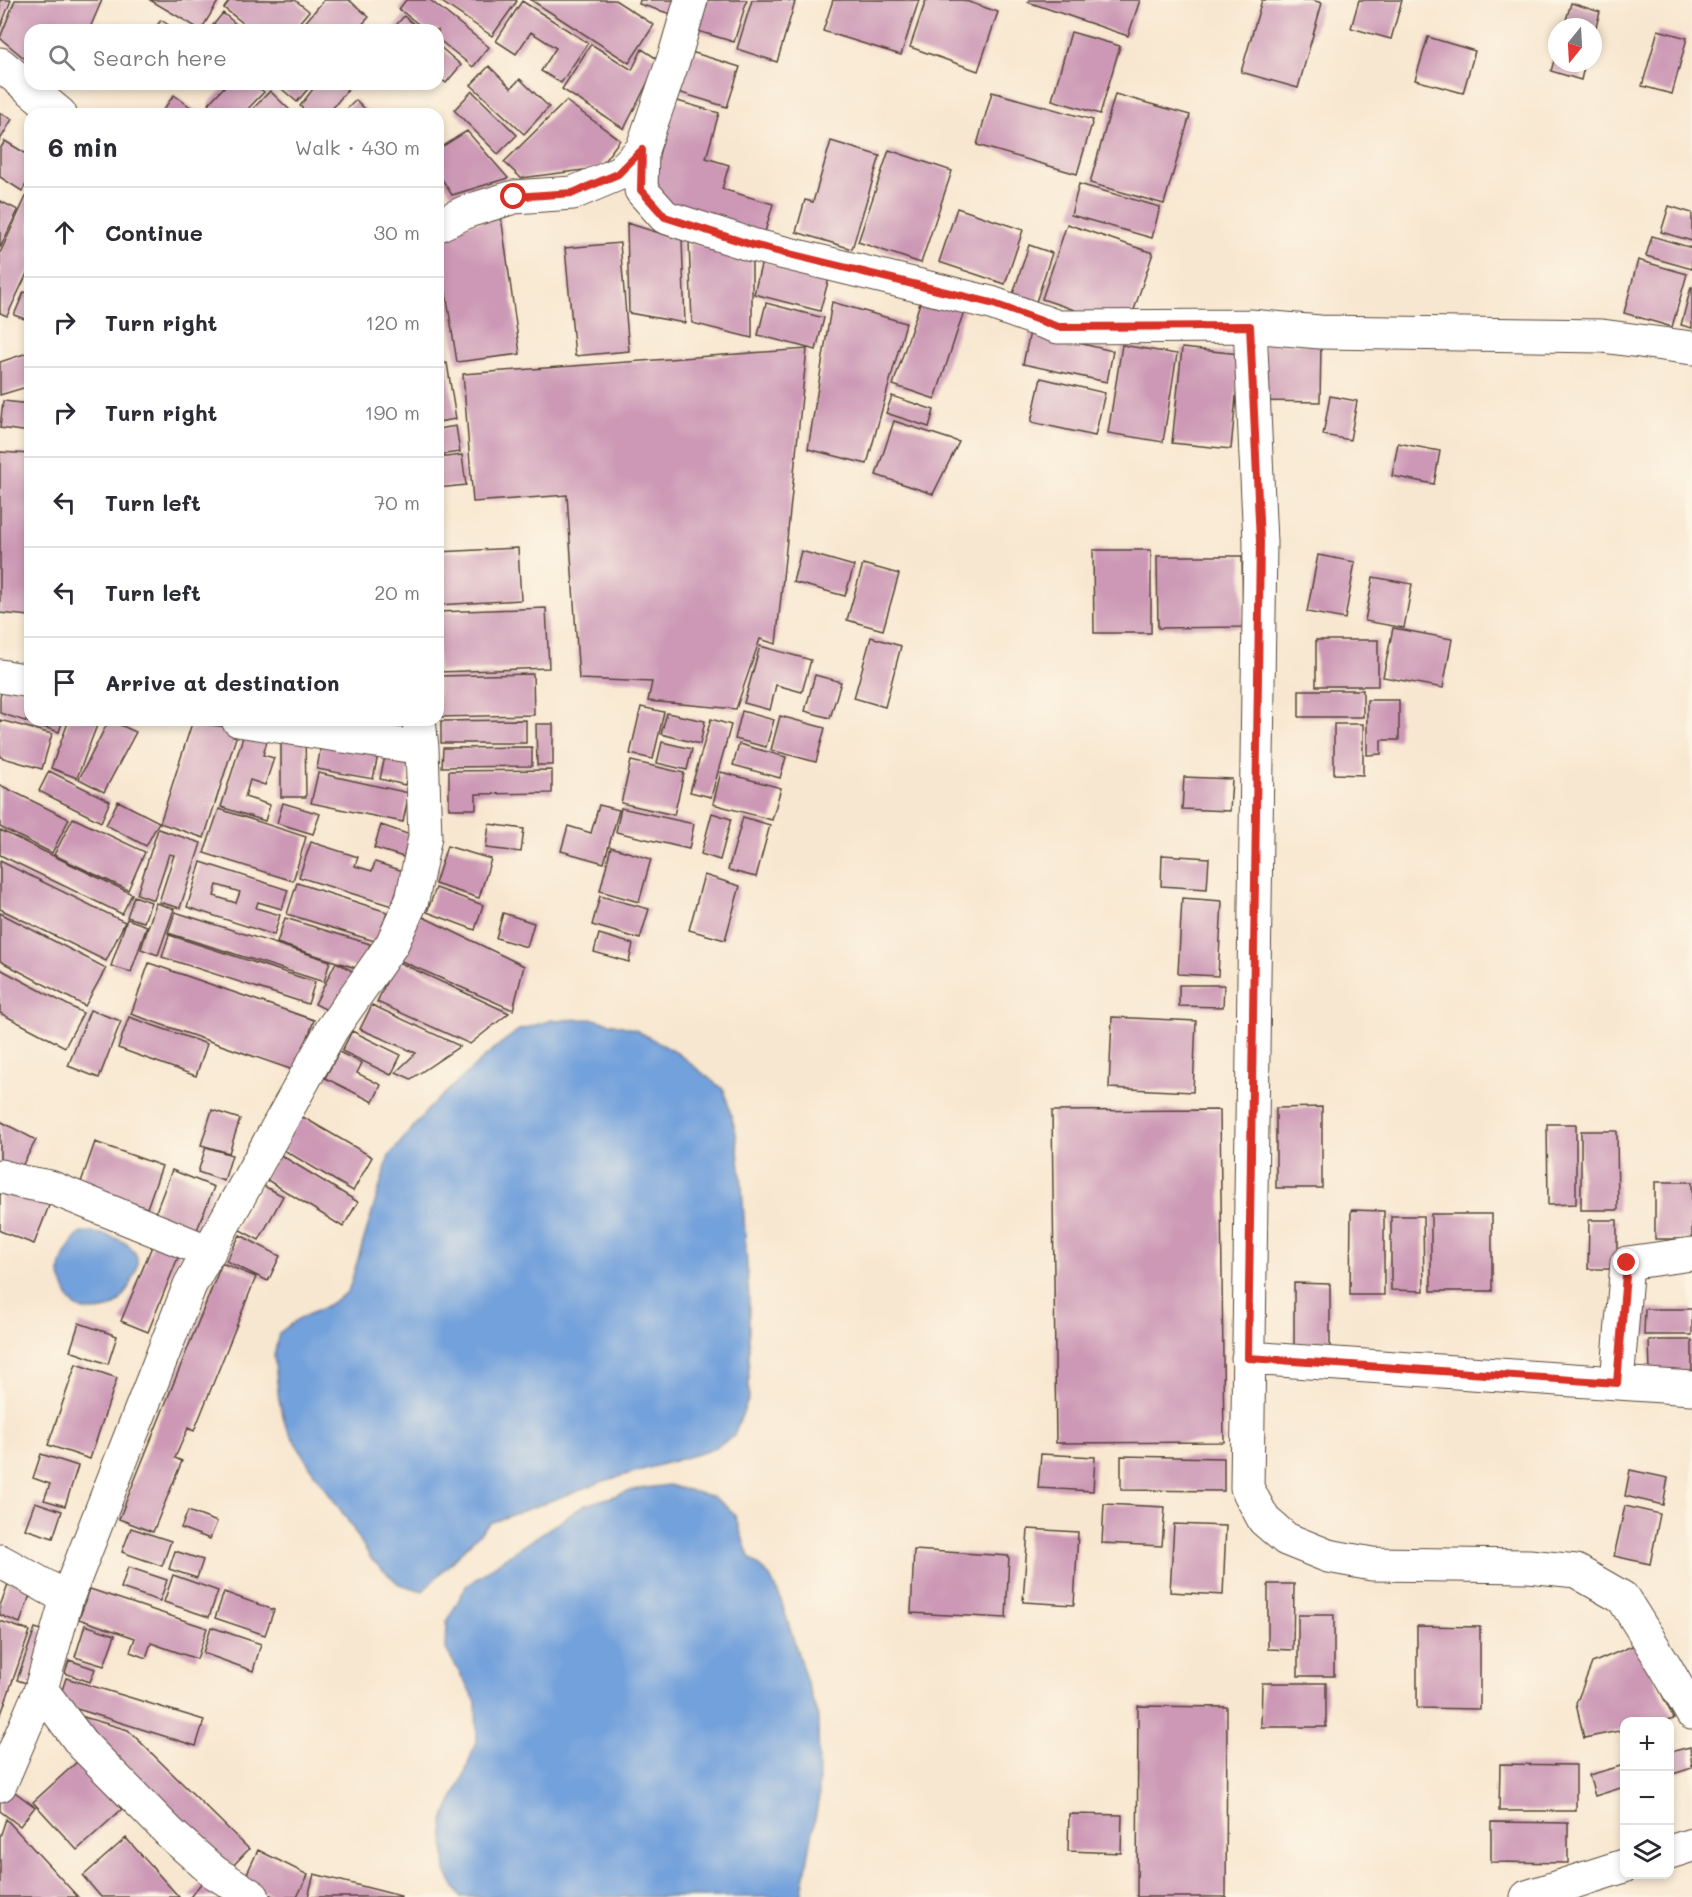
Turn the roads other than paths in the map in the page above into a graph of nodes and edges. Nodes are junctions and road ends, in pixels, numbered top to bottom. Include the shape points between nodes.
1 (692, 0) edge
2 (0, 64) edge
3 (24, 84) edge
4 (31, 90) edge
5 (53, 108) edge
6 (642, 150) junction
7 (444, 222) edge
8 (1250, 326) junction
9 (1692, 348) edge
10 (0, 676) edge
11 (24, 680) edge
12 (316, 726) edge
13 (421, 734) edge
14 (0, 1176) edge
15 (208, 1252) junction
16 (1692, 1254) edge
17 (1248, 1358) junction
18 (1617, 1383) junction
19 (1692, 1388) edge
20 (0, 1561) edge
21 (67, 1598) junction
22 (41, 1689) junction
23 (1692, 1713) edge
24 (0, 1785) edge
25 (1692, 1845) edge
26 (1674, 1851) edge
27 (1620, 1867) edge
28 (253, 1897) edge
29 (1527, 1897) edge

1 - 6 street
2 - 3 street
4 - 5 street
6 - 7 street via 618,174 573,193 514,197
6 - 8 street via 641,190 665,217 752,245 991,303 1058,327
8 - 9 street via 1320,332 1602,336
8 - 17 street via 1260,542
10 - 11 street
12 - 13 street
13 - 15 street via 424,837 412,900 392,944 332,1029
14 - 15 street via 50,1187
15 - 21 street via 190,1285
16 - 18 street via 1627,1263
17 - 18 street
17 - 23 street via 1247,1488 1264,1520 1286,1539 1328,1556 1372,1564 1529,1566 1576,1571 1623,1598
18 - 19 street
20 - 21 street
21 - 22 street
22 - 24 street
22 - 28 street via 82,1744 147,1810 214,1872
25 - 26 street
27 - 29 street

